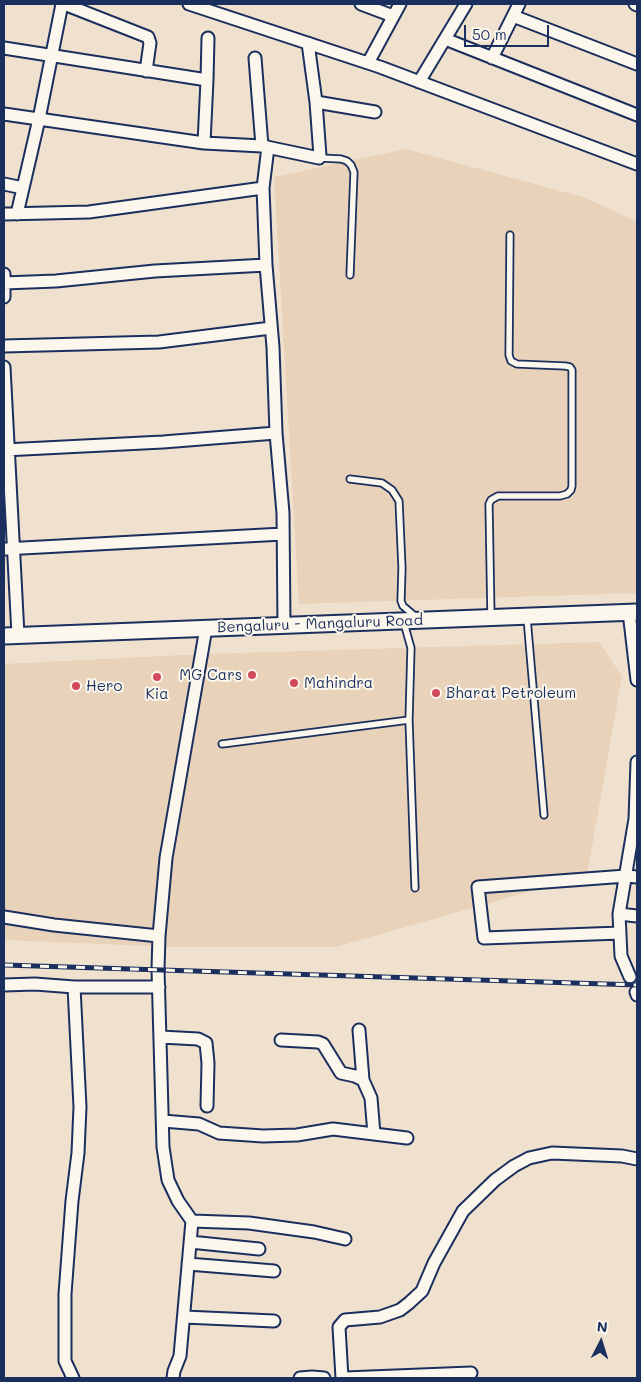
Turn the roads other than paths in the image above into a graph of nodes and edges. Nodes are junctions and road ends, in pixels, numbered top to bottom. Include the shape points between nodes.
1 (63, 4) edge
2 (189, 4) edge
3 (361, 4) edge
4 (400, 4) edge
5 (466, 4) edge
6 (519, 4) edge
7 (393, 16) junction
8 (513, 16) junction
9 (208, 38) dead end
10 (444, 39) junction
11 (308, 43) junction
12 (4, 48) edge
13 (52, 56) junction
14 (255, 58) dead end
15 (492, 58) junction
16 (368, 63) junction
17 (637, 64) edge
18 (146, 71) junction
19 (207, 80) junction
20 (419, 82) junction
21 (316, 102) junction
22 (375, 112) dead end
23 (4, 114) edge
24 (637, 115) edge
25 (38, 119) junction
26 (204, 143) junction
27 (265, 146) junction
28 (320, 158) junction
29 (637, 164) edge
30 (4, 184) edge
31 (23, 188) junction
32 (263, 188) junction
33 (4, 214) edge
34 (17, 214) junction
35 (510, 235) dead end
36 (266, 265) junction
37 (4, 274) edge
38 (350, 275) dead end
39 (4, 283) edge
40 (4, 297) edge
41 (271, 328) junction
42 (4, 346) edge
43 (4, 367) edge
44 (276, 433) junction
45 (6, 450) edge
46 (350, 479) dead end
47 (283, 534) junction
48 (8, 548) edge
49 (633, 612) edge
50 (527, 616) junction
51 (491, 617) junction
52 (404, 620) junction
53 (419, 620) junction
54 (284, 625) junction
55 (206, 628) junction
56 (11, 635) edge
57 (637, 680) edge
58 (408, 720) junction
59 (222, 744) dead end
60 (637, 762) edge
61 (544, 815) dead end
62 (636, 820) edge
63 (632, 877) edge
64 (415, 888) dead end
65 (619, 914) junction
66 (637, 916) edge
67 (4, 917) edge
68 (620, 933) junction
69 (159, 936) junction
70 (630, 977) dead end
71 (4, 985) edge
72 (74, 987) junction
73 (159, 987) junction
74 (359, 1030) dead end
75 (161, 1037) junction
76 (281, 1040) dead end
77 (363, 1080) junction
78 (207, 1106) dead end
79 (163, 1121) junction
80 (374, 1134) junction
81 (407, 1138) dead end
82 (637, 1159) edge
83 (192, 1221) junction
84 (346, 1238) dead end
85 (190, 1242) junction
86 (259, 1249) dead end
87 (188, 1264) junction
88 (274, 1271) dead end
89 (184, 1317) junction
90 (274, 1321) dead end
91 (471, 1372) dead end
92 (73, 1378) edge
93 (174, 1378) edge
94 (300, 1378) edge
95 (324, 1378) edge
96 (344, 1378) edge

1 - 13 street
1 - 18 street via 148,38
2 - 11 street
3 - 7 street
4 - 7 street
5 - 10 street
6 - 8 street
7 - 16 street
8 - 15 street
8 - 17 street
9 - 19 street
10 - 15 street
10 - 20 street
11 - 16 street
11 - 21 street
12 - 13 street
13 - 18 street
13 - 25 street
14 - 27 street
15 - 24 street
16 - 20 street
18 - 19 street
19 - 26 street
20 - 29 street
21 - 22 street
21 - 28 street
23 - 25 street
25 - 26 street
25 - 31 street
26 - 27 street
27 - 28 street
27 - 32 street
28 - 38 lane via 347,161 354,172
30 - 31 street
31 - 34 street
32 - 34 street via 89,212
32 - 36 street
33 - 34 street
35 - 51 lane via 509,355 517,364 565,366 572,370 572,486 567,494 560,496 498,496 491,500
36 - 39 street
36 - 41 street
37 - 39 street
39 - 40 street
41 - 42 street via 160,342
41 - 44 street
43 - 45 street
44 - 45 street
44 - 47 street
45 - 48 street
46 - 53 lane via 382,483 399,501 400,601
47 - 48 street
47 - 54 street
48 - 56 street
49 - 50 street, Bengaluru - Mangaluru Road
49 - 57 street
50 - 51 street, Bengaluru - Mangaluru Road
50 - 61 lane
51 - 53 street, Bengaluru - Mangaluru Road
52 - 53 street, Bengaluru - Mangaluru Road
52 - 54 street, Bengaluru - Mangaluru Road
52 - 58 lane via 411,648
54 - 55 street, Bengaluru - Mangaluru Road
55 - 56 street, Bengaluru - Mangaluru Road
55 - 69 street via 166,858
58 - 59 lane
58 - 64 lane
60 - 62 street
62 - 63 street
63 - 65 street
63 - 68 street via 478,887 484,938
65 - 66 street
65 - 68 street
67 - 69 street
68 - 70 street via 622,956
69 - 73 street
71 - 72 street
72 - 73 street
72 - 92 street via 80,1107 66,1294 65,1361
73 - 75 street
74 - 77 street
75 - 78 street via 198,1039 206,1043
75 - 79 street
76 - 77 street via 323,1044 341,1073
77 - 80 street via 370,1098
79 - 80 street via 199,1124 219,1133 262,1136 333,1130
79 - 83 street via 168,1180
80 - 81 street
82 - 96 street via 552,1154 529,1158 495,1180 463,1211 422,1292 400,1310 345,1320 339,1327
83 - 84 street via 250,1223
83 - 85 street
85 - 86 street
85 - 87 street
87 - 88 street
87 - 89 street
89 - 90 street
89 - 93 street
91 - 96 street
94 - 95 street

